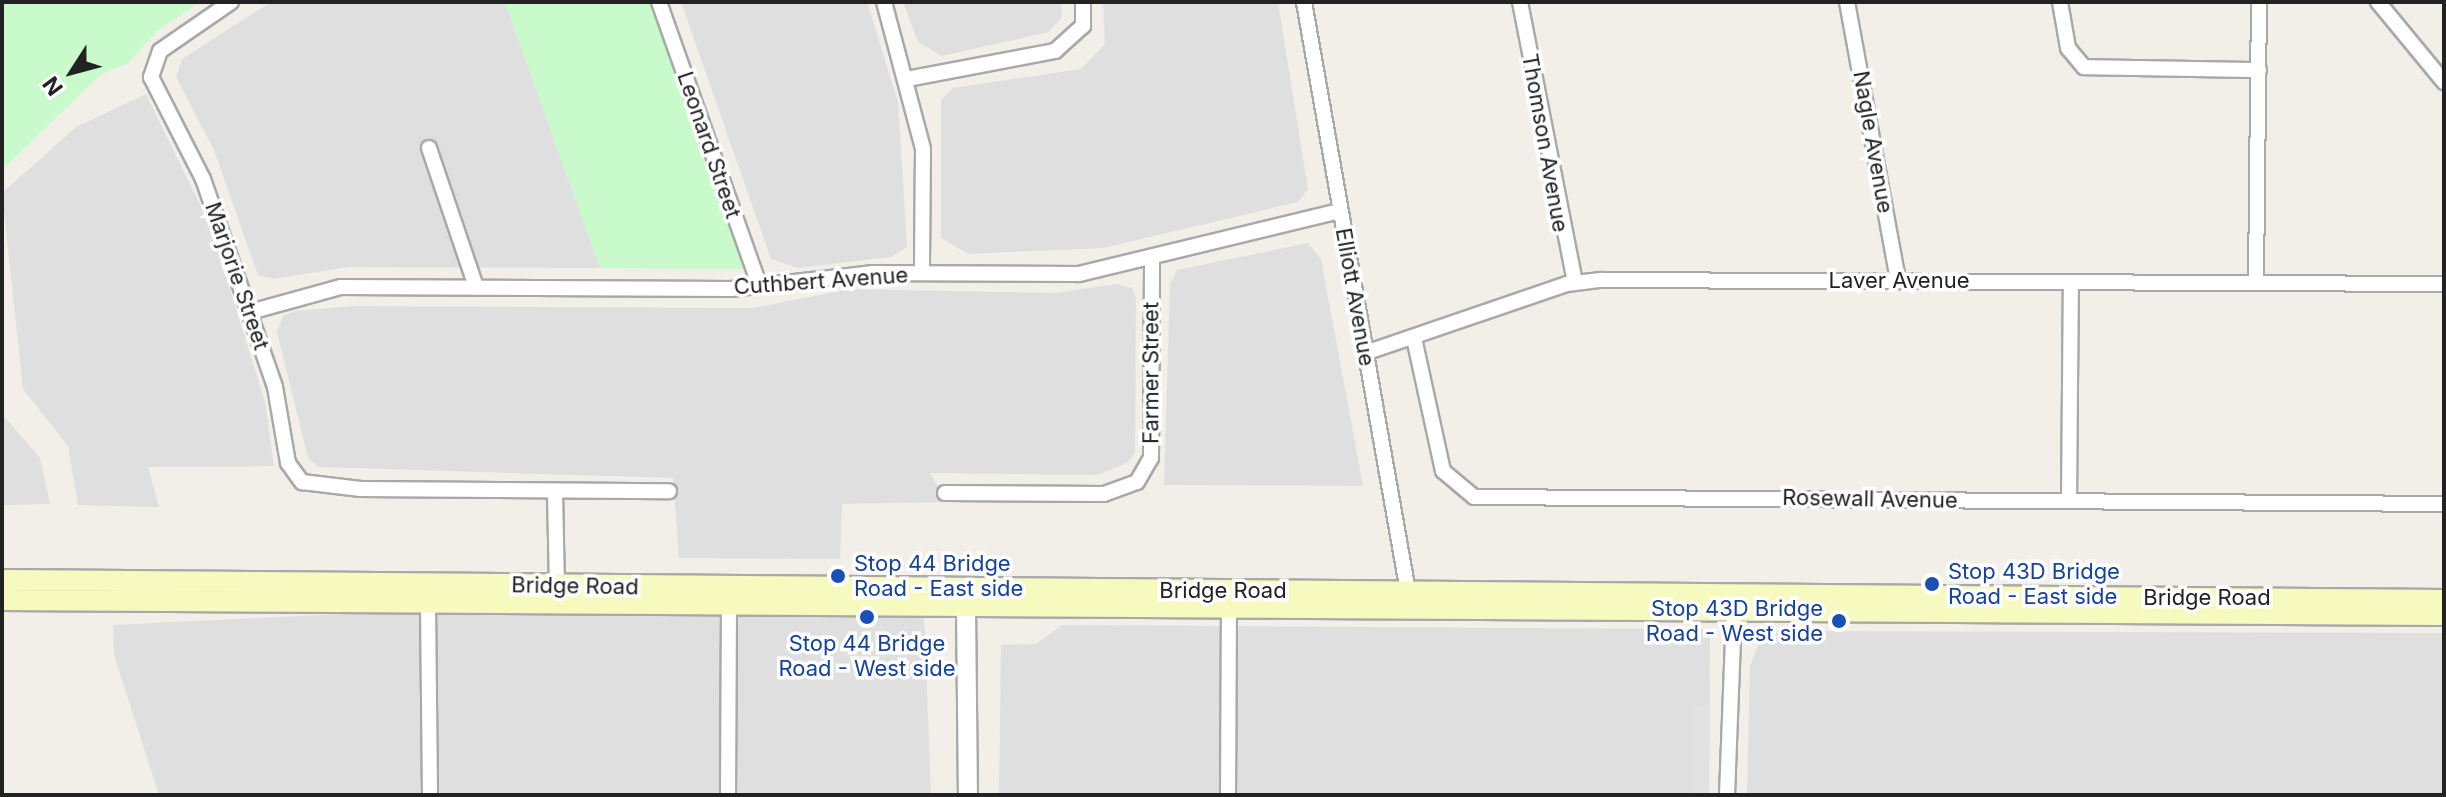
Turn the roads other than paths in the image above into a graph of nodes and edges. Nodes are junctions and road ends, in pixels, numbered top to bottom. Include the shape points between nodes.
1 (231, 2) edge
2 (659, 2) edge
3 (884, 2) edge
4 (1083, 2) edge
5 (1304, 2) edge
6 (1520, 2) edge
7 (1847, 2) edge
8 (2060, 2) edge
9 (2259, 2) edge
10 (2378, 2) edge
11 (2259, 70) junction
12 (907, 79) junction
13 (2444, 82) edge
14 (429, 148) dead end
15 (1340, 211) junction
16 (1152, 258) junction
17 (922, 273) junction
18 (1898, 281) junction
19 (1575, 283) junction
20 (2071, 283) junction
21 (2256, 283) junction
22 (2444, 284) edge
23 (476, 287) junction
24 (760, 287) junction
25 (250, 312) junction
26 (1414, 338) junction
27 (1365, 353) junction
28 (669, 491) dead end
29 (555, 493) junction
30 (945, 493) dead end
31 (2069, 501) junction
32 (2444, 504) edge
33 (2, 580) edge
34 (557, 586) junction
35 (429, 594) junction
36 (729, 597) junction
37 (966, 598) junction
38 (2, 600) edge
39 (1230, 600) junction
40 (1412, 600) junction
41 (2444, 600) edge
42 (1732, 602) junction
43 (2444, 615) edge
44 (430, 795) edge
45 (728, 795) edge
46 (968, 795) edge
47 (1228, 795) edge
48 (1727, 795) edge

1 - 25 street, Marjorie Street via 160,51 151,77 203,179
2 - 24 street, Leonard Street
3 - 12 street
4 - 12 street via 1083,26 1055,51
5 - 15 street, Elliott Avenue
6 - 19 street, Thomson Avenue
7 - 18 street, Nagle Avenue
8 - 11 street via 2068,48 2084,67
9 - 11 street
10 - 13 street
11 - 21 street
12 - 17 street via 923,149
14 - 23 street
15 - 16 street, Cuthbert Avenue
15 - 27 street, Elliott Avenue
16 - 17 street, Cuthbert Avenue via 1079,274
16 - 30 street, Farmer Street via 1151,458 1137,482 1104,494
17 - 24 street, Cuthbert Avenue
18 - 19 street, Laver Avenue
18 - 20 street, Laver Avenue
19 - 26 street, Laver Avenue
20 - 21 street, Laver Avenue
20 - 31 street
21 - 22 street, Laver Avenue
23 - 24 street, Cuthbert Avenue
23 - 25 street, Cuthbert Avenue via 341,287
25 - 29 street, Marjorie Street via 275,387 288,463 302,482
26 - 27 street, Laver Avenue
26 - 31 street, Rosewall Avenue via 1443,471 1474,497
27 - 40 street, Elliott Avenue
28 - 29 street
29 - 34 street
31 - 32 street, Rosewall Avenue
33 - 35 main road, Bridge Road
34 - 35 main road, Bridge Road
34 - 36 main road, Bridge Road
35 - 36 main road, Bridge Road
35 - 38 main road, Bridge Road
35 - 44 street
36 - 37 main road, Bridge Road
36 - 45 street
37 - 39 main road, Bridge Road
37 - 46 street
39 - 40 main road, Bridge Road
39 - 47 street
40 - 42 main road, Bridge Road
41 - 42 main road, Bridge Road
42 - 43 main road, Bridge Road
42 - 48 street

